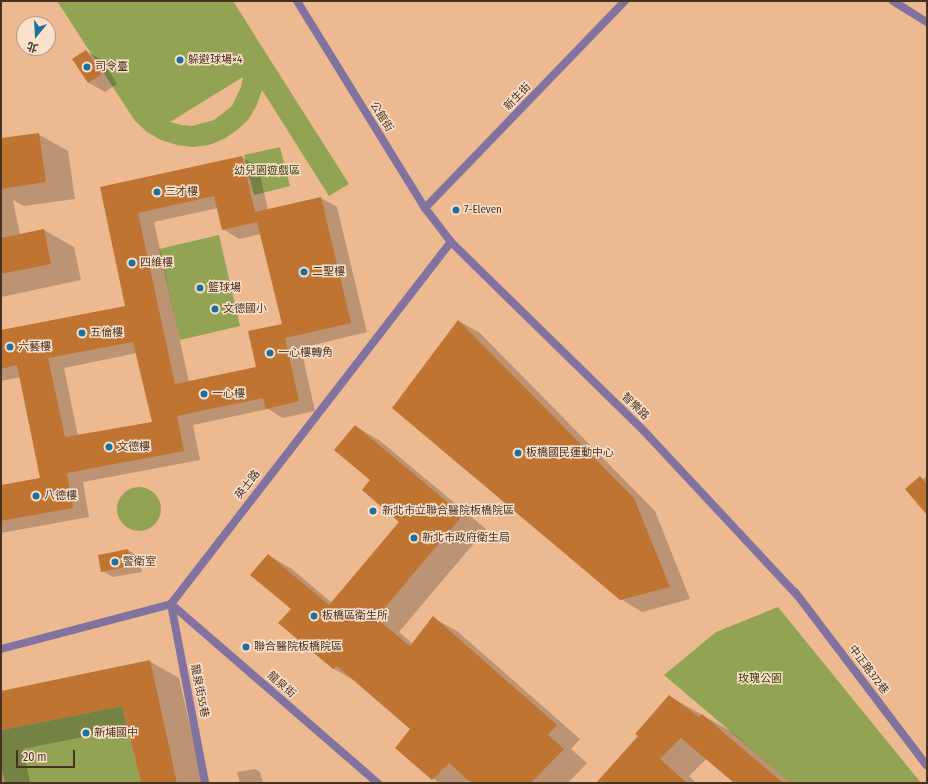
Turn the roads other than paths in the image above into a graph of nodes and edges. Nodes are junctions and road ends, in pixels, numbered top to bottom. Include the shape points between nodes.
1 (297, 1) edge
2 (625, 1) edge
3 (892, 1) edge
4 (927, 22) edge
5 (424, 208) junction
6 (451, 242) junction
7 (790, 587) dead end
8 (798, 595) junction
9 (171, 604) junction
10 (1, 649) edge
11 (927, 766) edge
12 (205, 783) edge
13 (378, 783) edge

1 - 5 street, 公館街
2 - 5 street, 新生街
3 - 4 street
5 - 6 street, 公館街
6 - 8 street, 智樂路 via 644,431
6 - 9 street, 英士路
7 - 8 street, 中正路372巷
8 - 11 street, 中正路372巷
9 - 10 street
9 - 12 street, 龍泉街55巷
9 - 13 street, 龍泉街

